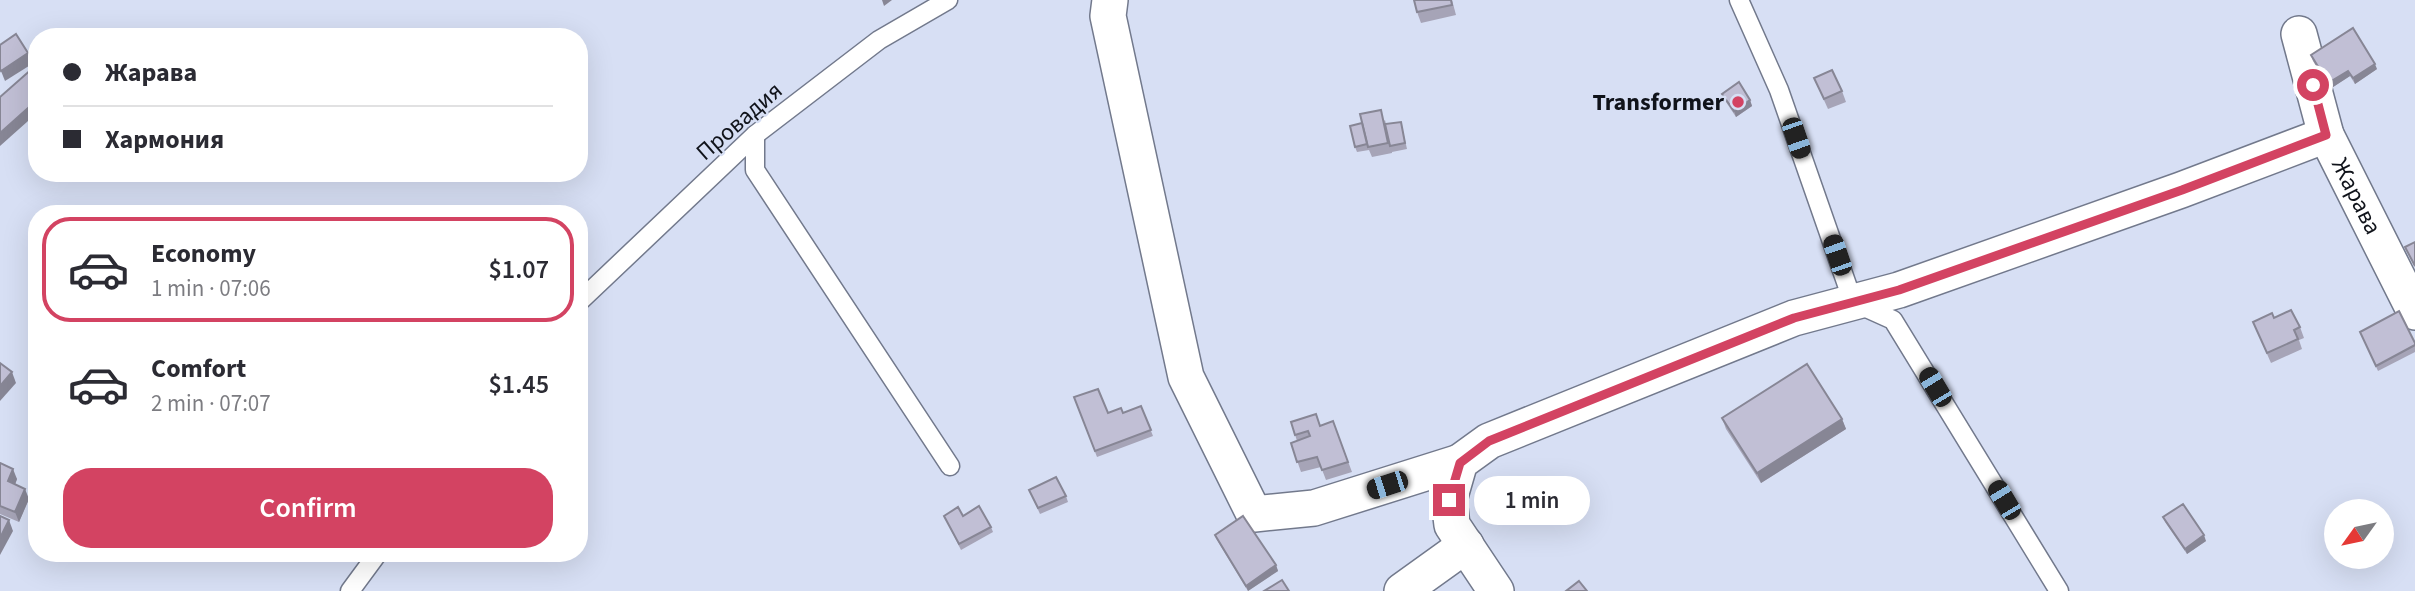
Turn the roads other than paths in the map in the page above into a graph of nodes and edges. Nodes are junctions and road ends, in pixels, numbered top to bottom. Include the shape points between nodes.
1 (948, 0) edge
2 (1110, 0) edge
3 (1739, 0) edge
4 (2299, 34) dead end
5 (755, 135) junction
6 (2326, 135) junction
7 (588, 293) edge
8 (1853, 302) junction
9 (2415, 312) edge
10 (1460, 463) junction
11 (950, 466) dead end
12 (1466, 545) junction
13 (371, 562) edge
14 (350, 591) edge
15 (1402, 591) edge
16 (1496, 591) edge
17 (2059, 591) edge

1 - 5 lane, Провадия via 879,40
2 - 10 street via 1108,16 1186,377 1254,514 1314,508
3 - 8 lane via 1779,90
4 - 6 street, Жарава
5 - 7 lane, Провадия
5 - 11 lane via 755,170
6 - 8 street via 2039,241
6 - 9 street, Жарава
8 - 10 street via 1794,318 1489,441
8 - 17 lane via 1894,320
10 - 12 street via 1449,500 1452,525
12 - 15 street
12 - 16 street
13 - 14 lane

